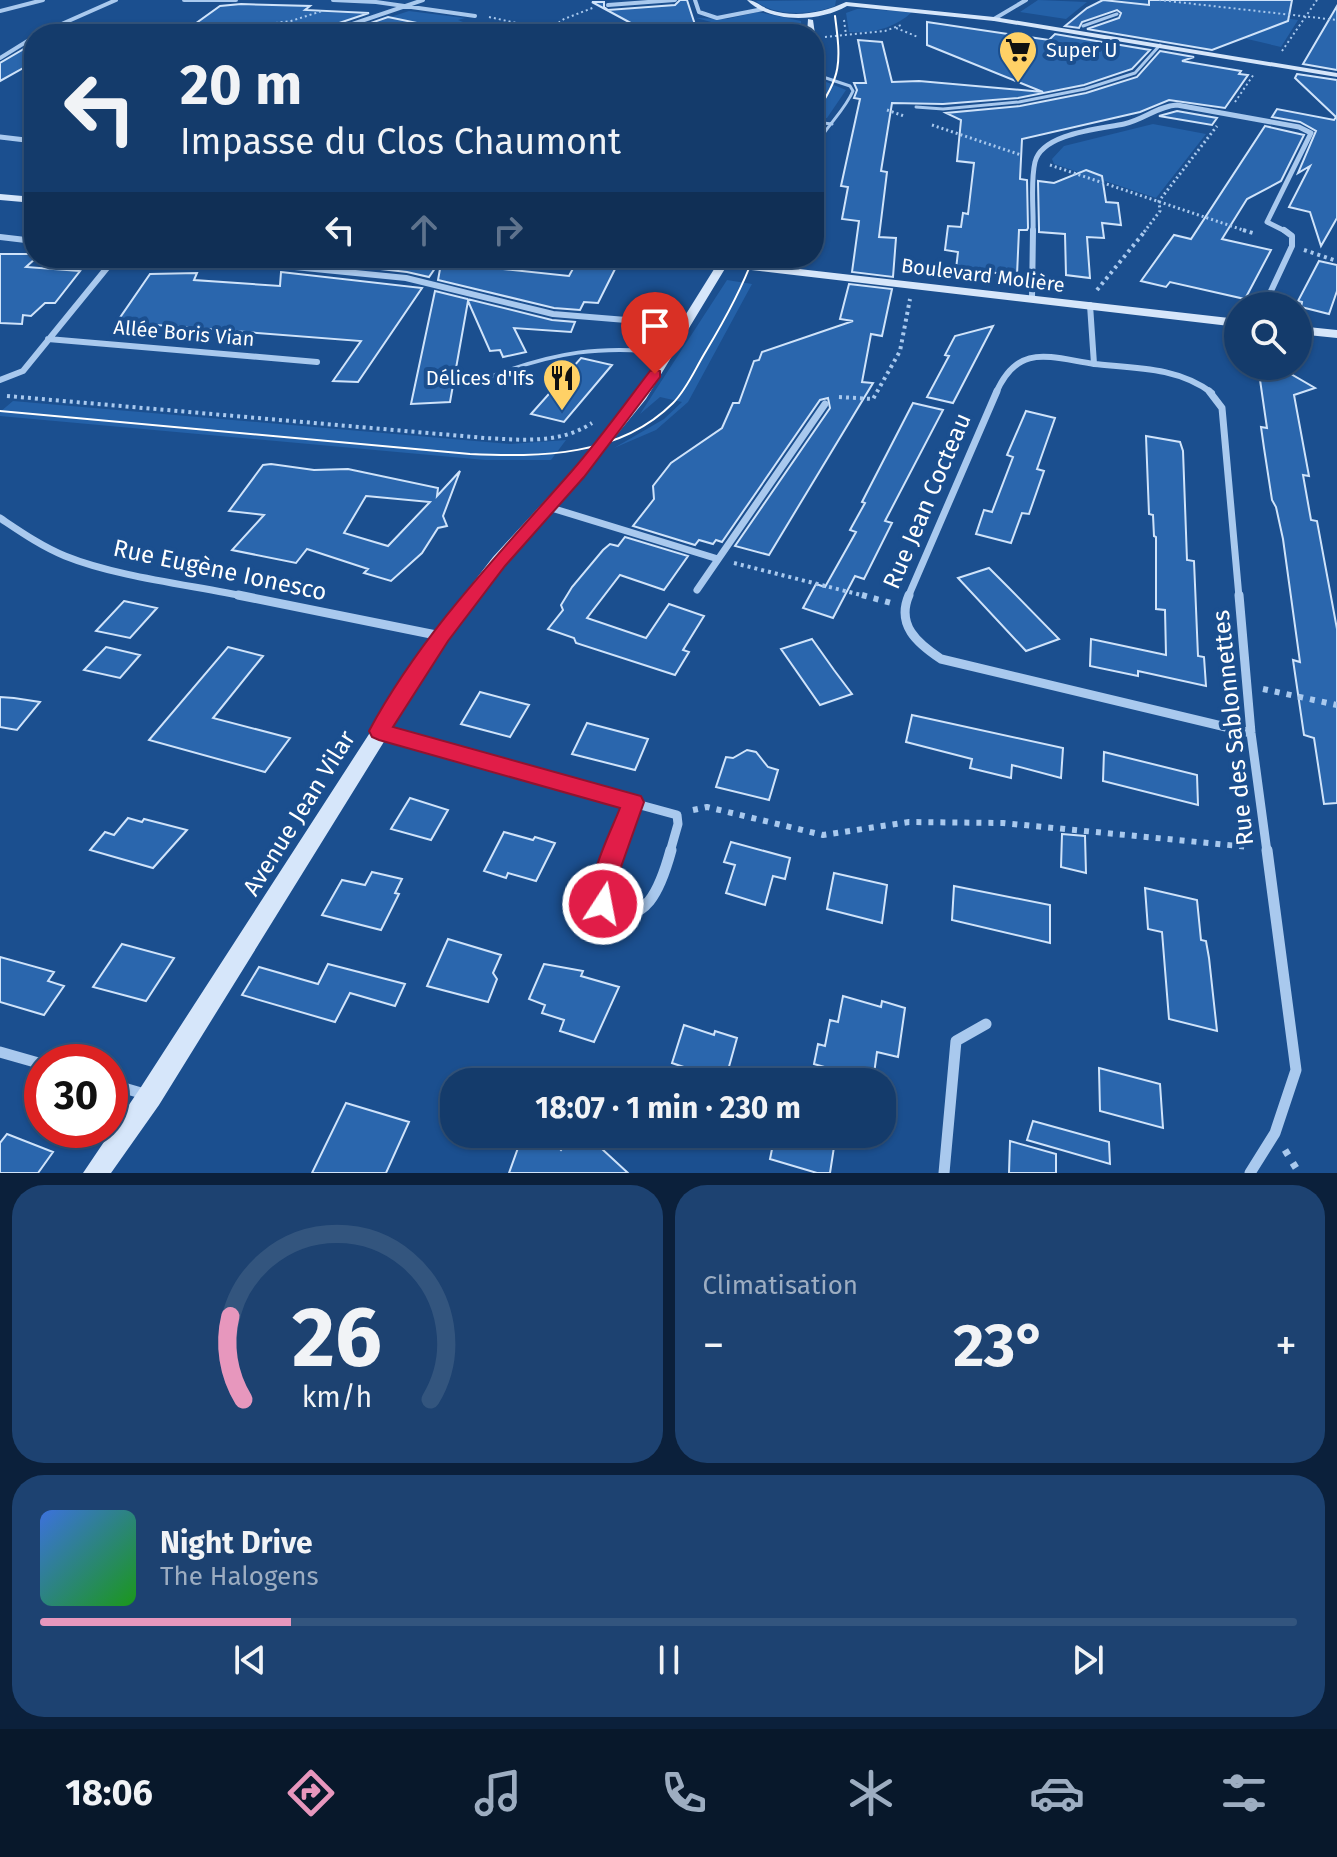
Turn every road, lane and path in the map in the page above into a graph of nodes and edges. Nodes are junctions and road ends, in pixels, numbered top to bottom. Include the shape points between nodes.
1 (43, 0) edge
2 (116, 0) edge
3 (184, 0) edge
4 (236, 0) edge
5 (333, 0) edge
6 (423, 0) edge
7 (675, 0) edge
8 (695, 0) edge
9 (750, 0) edge
10 (1026, 0) edge
11 (1159, 0) edge
12 (1317, 0) edge
13 (349, 1) edge
14 (846, 2) edge
15 (608, 5) dead end
16 (405, 6) junction
17 (763, 9) junction
18 (0, 11) edge
19 (789, 14) junction
20 (819, 14) junction
21 (1117, 14) dead end
22 (475, 16) dead end
23 (489, 17) dead end
24 (1305, 18) junction
25 (994, 19) junction
26 (810, 20) junction
27 (1337, 20) edge
28 (565, 21) dead end
29 (59, 24) edge
30 (267, 24) edge
31 (352, 24) edge
32 (521, 24) edge
33 (561, 24) edge
34 (810, 24) edge
35 (1083, 26) dead end
36 (895, 28) junction
37 (846, 35) junction
38 (918, 37) dead end
39 (24, 43) edge
40 (835, 43) dead end
41 (1160, 45) junction
42 (1285, 48) dead end
43 (0, 58) edge
44 (1257, 70) dead end
45 (1337, 73) edge
46 (824, 78) edge
47 (916, 107) dead end
48 (887, 110) dead end
49 (1227, 114) junction
50 (916, 120) dead end
51 (824, 123) edge
52 (832, 124) junction
53 (931, 125) dead end
54 (824, 134) edge
55 (0, 137) edge
56 (24, 140) edge
57 (1027, 157) dead end
58 (1042, 162) dead end
59 (0, 197) edge
60 (24, 199) edge
61 (1159, 201) junction
62 (0, 237) edge
63 (24, 240) edge
64 (1292, 246) junction
65 (1337, 261) edge
66 (107, 268) edge
67 (304, 268) edge
68 (720, 268) edge
69 (808, 268) edge
70 (913, 285) junction
71 (1271, 292) edge
72 (1032, 298) junction
73 (1090, 305) junction
74 (1224, 321) edge
75 (687, 325) junction
76 (1312, 331) edge
77 (1337, 334) edge
78 (48, 339) junction
79 (669, 353) junction
80 (317, 362) dead end
81 (1094, 364) junction
82 (490, 377) dead end
83 (0, 380) edge
84 (5, 402) dead end
85 (825, 404) joint
86 (599, 414) dead end
87 (548, 507) junction
88 (0, 518) edge
89 (718, 559) junction
90 (697, 590) dead end
91 (904, 606) junction
92 (441, 636) junction
93 (1247, 686) junction
94 (1337, 705) edge
95 (379, 731) junction
96 (1251, 733) junction
97 (633, 802) junction
98 (677, 815) junction
99 (1267, 849) junction
100 (986, 1024) dead end
101 (0, 1052) edge
102 (24, 1059) edge
103 (128, 1089) edge
104 (150, 1096) junction
105 (96, 1173) edge
106 (944, 1173) edge
107 (1250, 1173) edge

1 - 18 street
2 - 29 street
3 - 4 street
5 - 13 street
6 - 16 street
7 - 15 street
8 - 17 street via 704,16 730,17
9 - 17 main road
10 - 25 street
11 - 24 path
12 - 24 path
13 - 16 street
13 - 30 path
14 - 20 main road via 838,10
14 - 25 main road
16 - 22 street
16 - 31 street
17 - 19 main road
19 - 20 main road
19 - 26 main road
20 - 26 main road
21 - 35 lane
23 - 32 path
24 - 27 path
24 - 42 path
25 - 41 main road
26 - 34 main road
28 - 33 path
36 - 37 path
36 - 37 path via 904,23
36 - 38 path
37 - 40 path via 830,36
39 - 43 street
41 - 45 main road
41 - 47 lane via 1135,73 1085,89 1019,102
44 - 49 path
46 - 52 lane via 853,88
48 - 50 path
49 - 61 path
49 - 64 street via 1311,133 1267,222 1292,236
49 - 72 street via 1164,105 1142,119 1074,135 1042,149 1035,160
51 - 52 lane
52 - 54 lane
53 - 57 path
55 - 56 street
58 - 61 path
59 - 60 main road
61 - 64 path
61 - 73 path via 1160,211
62 - 63 street
64 - 65 path
64 - 71 street
66 - 78 street
67 - 75 street via 406,278 553,314
68 - 75 main road, Avenue Jean Vilar
69 - 70 main road, Boulevard Molière
70 - 72 main road, Boulevard Molière
70 - 85 path via 900,351 873,399 833,397
72 - 73 main road, Boulevard Molière
73 - 74 main road, Boulevard Molière
73 - 81 street
75 - 79 main road, Avenue Jean Vilar
76 - 77 main road
78 - 80 street, Allée Boris Vian
78 - 83 street via 23,371
79 - 82 lane via 597,346 533,359
79 - 87 main road, Avenue Jean Vilar via 641,396
81 - 91 street, Rue Jean Cocteau via 1036,359 1009,367
81 - 93 street, Rue des Sablonnettes via 1172,375 1218,398
84 - 86 path via 10,396 516,439 571,434
85 - 89 street
87 - 89 street
87 - 92 main road, Avenue Jean Vilar
88 - 92 street, Rue Eugène Ionesco via 37,543 102,567
89 - 90 street
89 - 91 path
91 - 96 street, Rue Jean Cocteau via 903,622 910,634 941,659
92 - 95 main road, Avenue Jean Vilar
93 - 94 path
93 - 96 street, Rue des Sablonnettes
95 - 97 street
95 - 104 main road, Avenue Jean Vilar
96 - 99 street, Rue des Sablonnettes
97 - 98 street
97 - 98 street via 603,884 603,904 620,914 642,910 654,899
98 - 99 path via 707,807 823,835 909,822 1003,823
99 - 107 street, Rue des Sablonnettes via 1296,1070 1275,1133
100 - 106 street via 956,1041
101 - 102 street
103 - 104 street
104 - 105 main road, Avenue Jean Vilar

